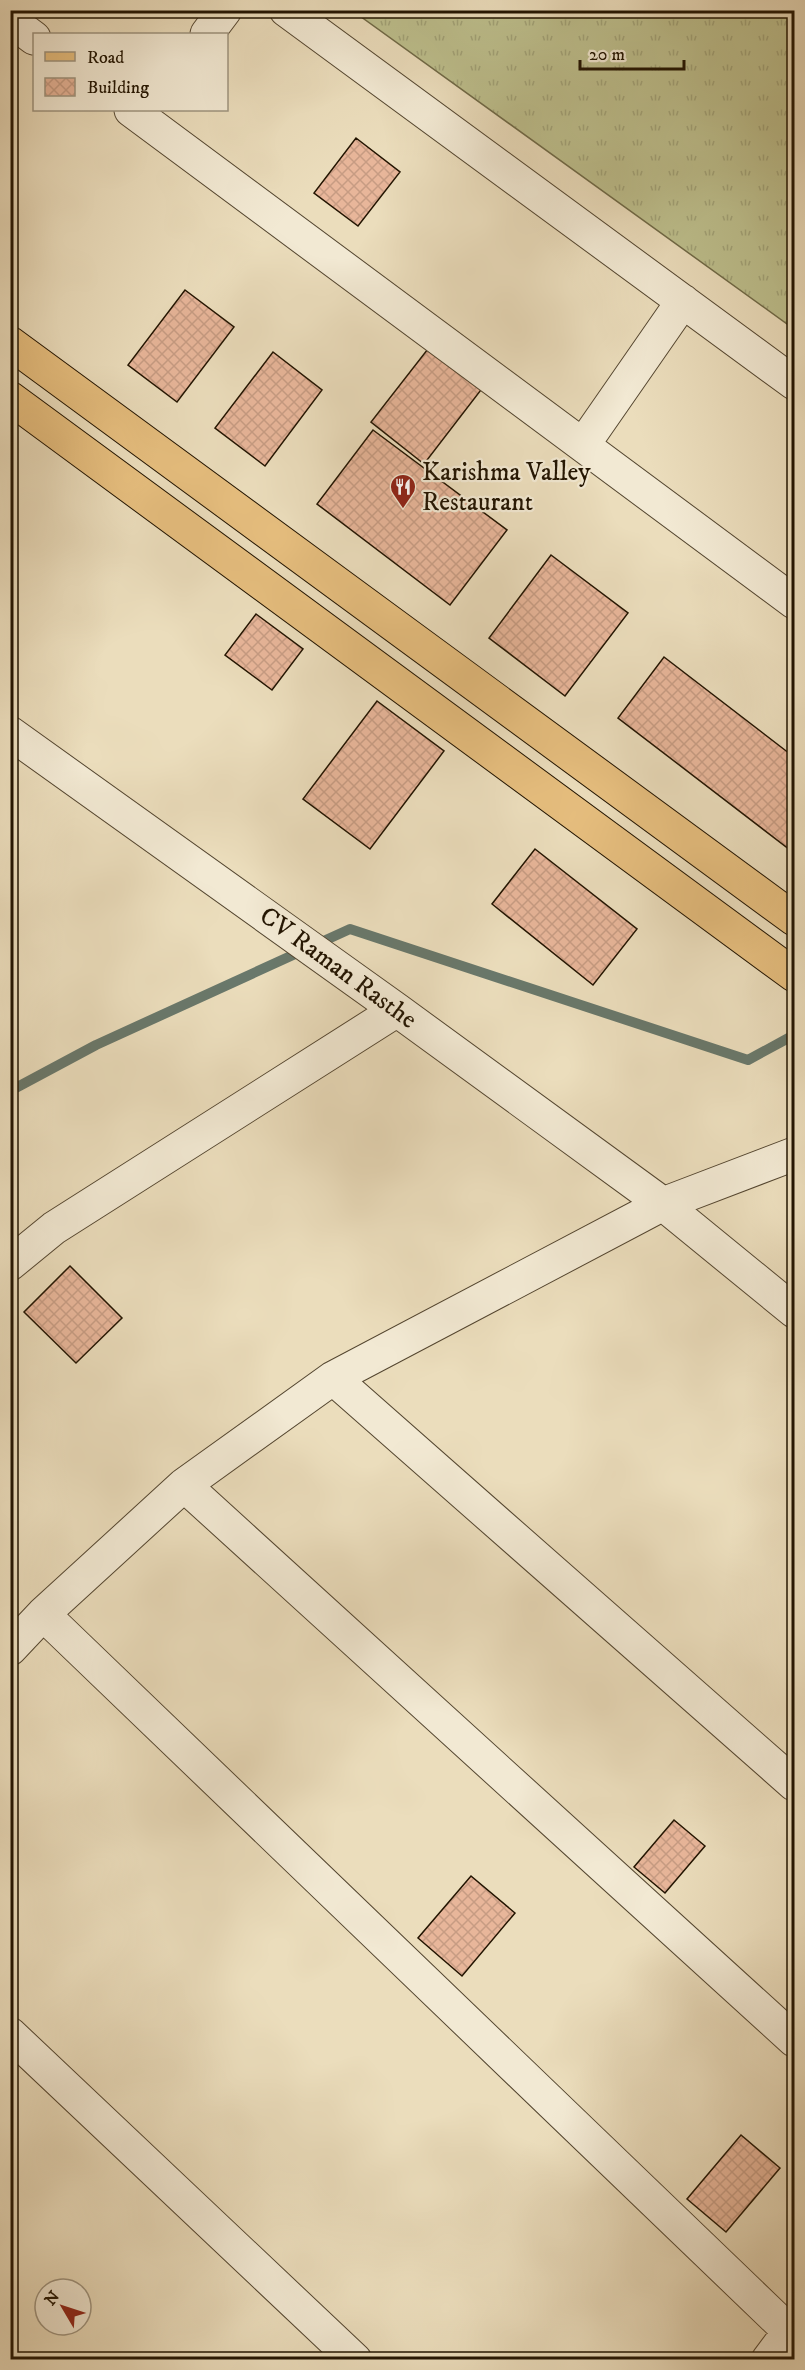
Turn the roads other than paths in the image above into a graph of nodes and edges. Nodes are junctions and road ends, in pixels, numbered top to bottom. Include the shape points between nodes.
1 (225, 10) edge
2 (286, 10) edge
3 (10, 20) edge
4 (208, 33) edge
5 (33, 37) edge
6 (143, 113) edge
7 (683, 301) junction
8 (10, 343) edge
9 (795, 383) edge
10 (10, 398) edge
11 (583, 445) junction
12 (795, 602) edge
13 (10, 733) edge
14 (795, 919) edge
15 (795, 975) edge
16 (397, 1010) junction
17 (795, 1154) edge
18 (663, 1204) junction
19 (10, 1264) edge
20 (795, 1311) edge
21 (333, 1378) junction
22 (184, 1485) junction
23 (43, 1614) junction
24 (10, 1649) edge
25 (795, 1784) edge
26 (10, 2034) edge
27 (795, 2040) edge
28 (792, 2328) edge
29 (355, 2360) edge
30 (768, 2360) edge

1 - 4 street
2 - 7 street
3 - 5 street
6 - 11 street
7 - 9 street
7 - 11 street
8 - 14 main road
10 - 15 main road
11 - 12 street
13 - 16 street, CV Raman Rasthe
16 - 18 street, CV Raman Rasthe
16 - 19 street via 63,1222
17 - 18 street
18 - 20 street, CV Raman Rasthe
18 - 21 street
21 - 22 street
21 - 25 street
22 - 23 street
22 - 27 street
23 - 24 street
23 - 28 street
26 - 29 street
28 - 30 street

